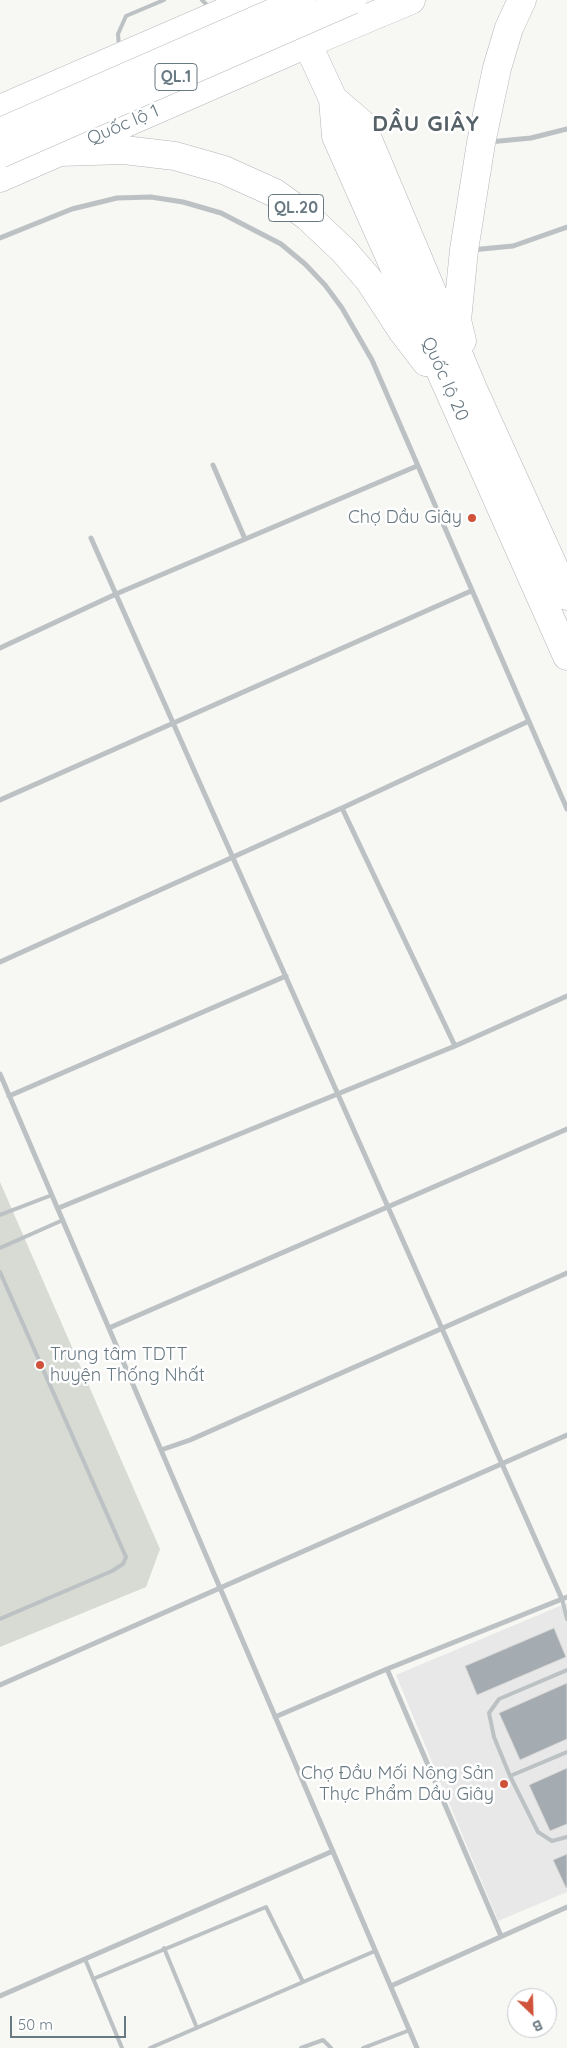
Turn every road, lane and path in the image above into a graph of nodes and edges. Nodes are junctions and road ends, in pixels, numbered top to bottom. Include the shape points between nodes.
1 (164, 0) edge
2 (252, 0) edge
3 (268, 0) edge
4 (302, 0) edge
5 (324, 0) edge
6 (352, 0) edge
7 (411, 0) edge
8 (522, 0) edge
9 (209, 7) edge
10 (308, 44) junction
11 (120, 56) junction
12 (0, 108) edge
13 (567, 129) edge
14 (0, 132) edge
15 (481, 143) junction
16 (60, 152) junction
17 (0, 154) edge
18 (0, 178) edge
19 (567, 227) edge
20 (0, 238) edge
21 (464, 250) junction
22 (464, 394) junction
23 (213, 465) dead end
24 (417, 466) junction
25 (91, 538) dead end
26 (245, 540) junction
27 (471, 591) junction
28 (116, 594) junction
29 (567, 596) edge
30 (0, 648) edge
31 (567, 656) edge
32 (529, 721) junction
33 (173, 723) junction
34 (0, 800) edge
35 (342, 808) junction
36 (567, 809) edge
37 (232, 856) junction
38 (0, 962) edge
39 (286, 976) junction
40 (567, 996) edge
41 (455, 1046) junction
42 (0, 1074) edge
43 (338, 1093) junction
44 (9, 1096) junction
45 (567, 1129) edge
46 (52, 1196) junction
47 (61, 1207) junction
48 (388, 1208) junction
49 (0, 1215) edge
50 (63, 1220) junction
51 (0, 1248) edge
52 (0, 1272) edge
53 (567, 1273) edge
54 (109, 1328) junction
55 (442, 1329) junction
56 (567, 1435) edge
57 (161, 1450) junction
58 (502, 1463) junction
59 (220, 1588) junction
60 (564, 1598) edge
61 (0, 1619) edge
62 (567, 1619) edge
63 (387, 1669) junction
64 (567, 1670) edge
65 (0, 1685) edge
66 (275, 1717) junction
67 (567, 1752) edge
68 (510, 1776) junction
69 (567, 1837) edge
70 (333, 1851) junction
71 (567, 1907) edge
72 (501, 1936) junction
73 (164, 1948) junction
74 (376, 1951) junction
75 (85, 1959) junction
76 (93, 1978) junction
77 (303, 1982) junction
78 (391, 1986) junction
79 (0, 1996) edge
80 (197, 2028) junction
81 (410, 2030) junction
82 (122, 2048) edge
83 (150, 2048) edge
84 (301, 2048) edge
85 (331, 2048) edge
86 (363, 2048) edge
87 (417, 2048) edge

1 - 11 lane via 126,16 118,34
2 - 9 highway, QL.1
3 - 10 highway via 264,15 269,32 282,44
4 - 14 highway, QL.1, bridge
5 - 10 highway via 329,16 327,25
6 - 17 highway, QL.1, bridge
7 - 10 highway, Quốc lộ 1 / QL.1
8 - 15 highway, QL.20 via 509,28 497,68
9 - 11 highway, QL.1
10 - 16 highway, Quốc lộ 1 / QL.1
10 - 22 highway, Quốc lộ 20 / QL.20 via 333,100 361,123
11 - 12 highway, QL.1
13 - 15 street via 531,138
15 - 21 highway, QL.20
16 - 18 highway, Quốc lộ 1 / QL.1
16 - 22 highway, QL.20 via 124,150 175,156 224,170 275,193 308,217 370,280 403,332
19 - 21 street via 513,246
20 - 24 street via 72,209 118,198 151,197 183,202 221,213 251,227 281,244 305,264 342,308 372,360
21 - 22 highway, QL.20 via 457,320
22 - 29 highway, Quốc lộ 20 / QL.20 via 556,562
22 - 31 highway, Quốc lộ 20 / QL.20
23 - 26 street
24 - 26 street
24 - 27 street
25 - 28 street
26 - 28 street
27 - 32 street
27 - 33 street
28 - 30 street
28 - 33 street
32 - 35 street
32 - 36 street
33 - 34 street
33 - 37 street
35 - 37 street
35 - 41 street
37 - 38 street
37 - 39 street
39 - 43 street
39 - 44 street
40 - 41 street
41 - 43 street
42 - 44 street
43 - 47 street
43 - 48 street
44 - 46 street
45 - 48 street
46 - 47 street
46 - 49 lane
46 - 50 street
47 - 50 street
48 - 54 street
48 - 55 street
50 - 51 lane
50 - 54 street
52 - 61 lane via 126,1557 123,1564 112,1571
53 - 55 street
54 - 57 street
55 - 57 street
55 - 58 street
56 - 58 street
57 - 59 street
58 - 59 street
58 - 60 street
59 - 65 street
59 - 66 street
60 - 62 lane
60 - 63 street
63 - 66 street
63 - 72 street
64 - 68 lane via 499,1699 489,1712 494,1737
66 - 70 street
67 - 68 lane
68 - 69 lane via 538,1832 552,1841
70 - 74 street
70 - 75 street
71 - 72 street
72 - 78 street
73 - 76 lane
73 - 77 lane via 266,1907
73 - 80 lane
74 - 77 lane
74 - 78 street
75 - 76 lane
75 - 79 street
76 - 82 lane
77 - 80 lane
78 - 81 street
80 - 83 lane
81 - 86 lane
81 - 87 street
84 - 85 lane via 323,2040

